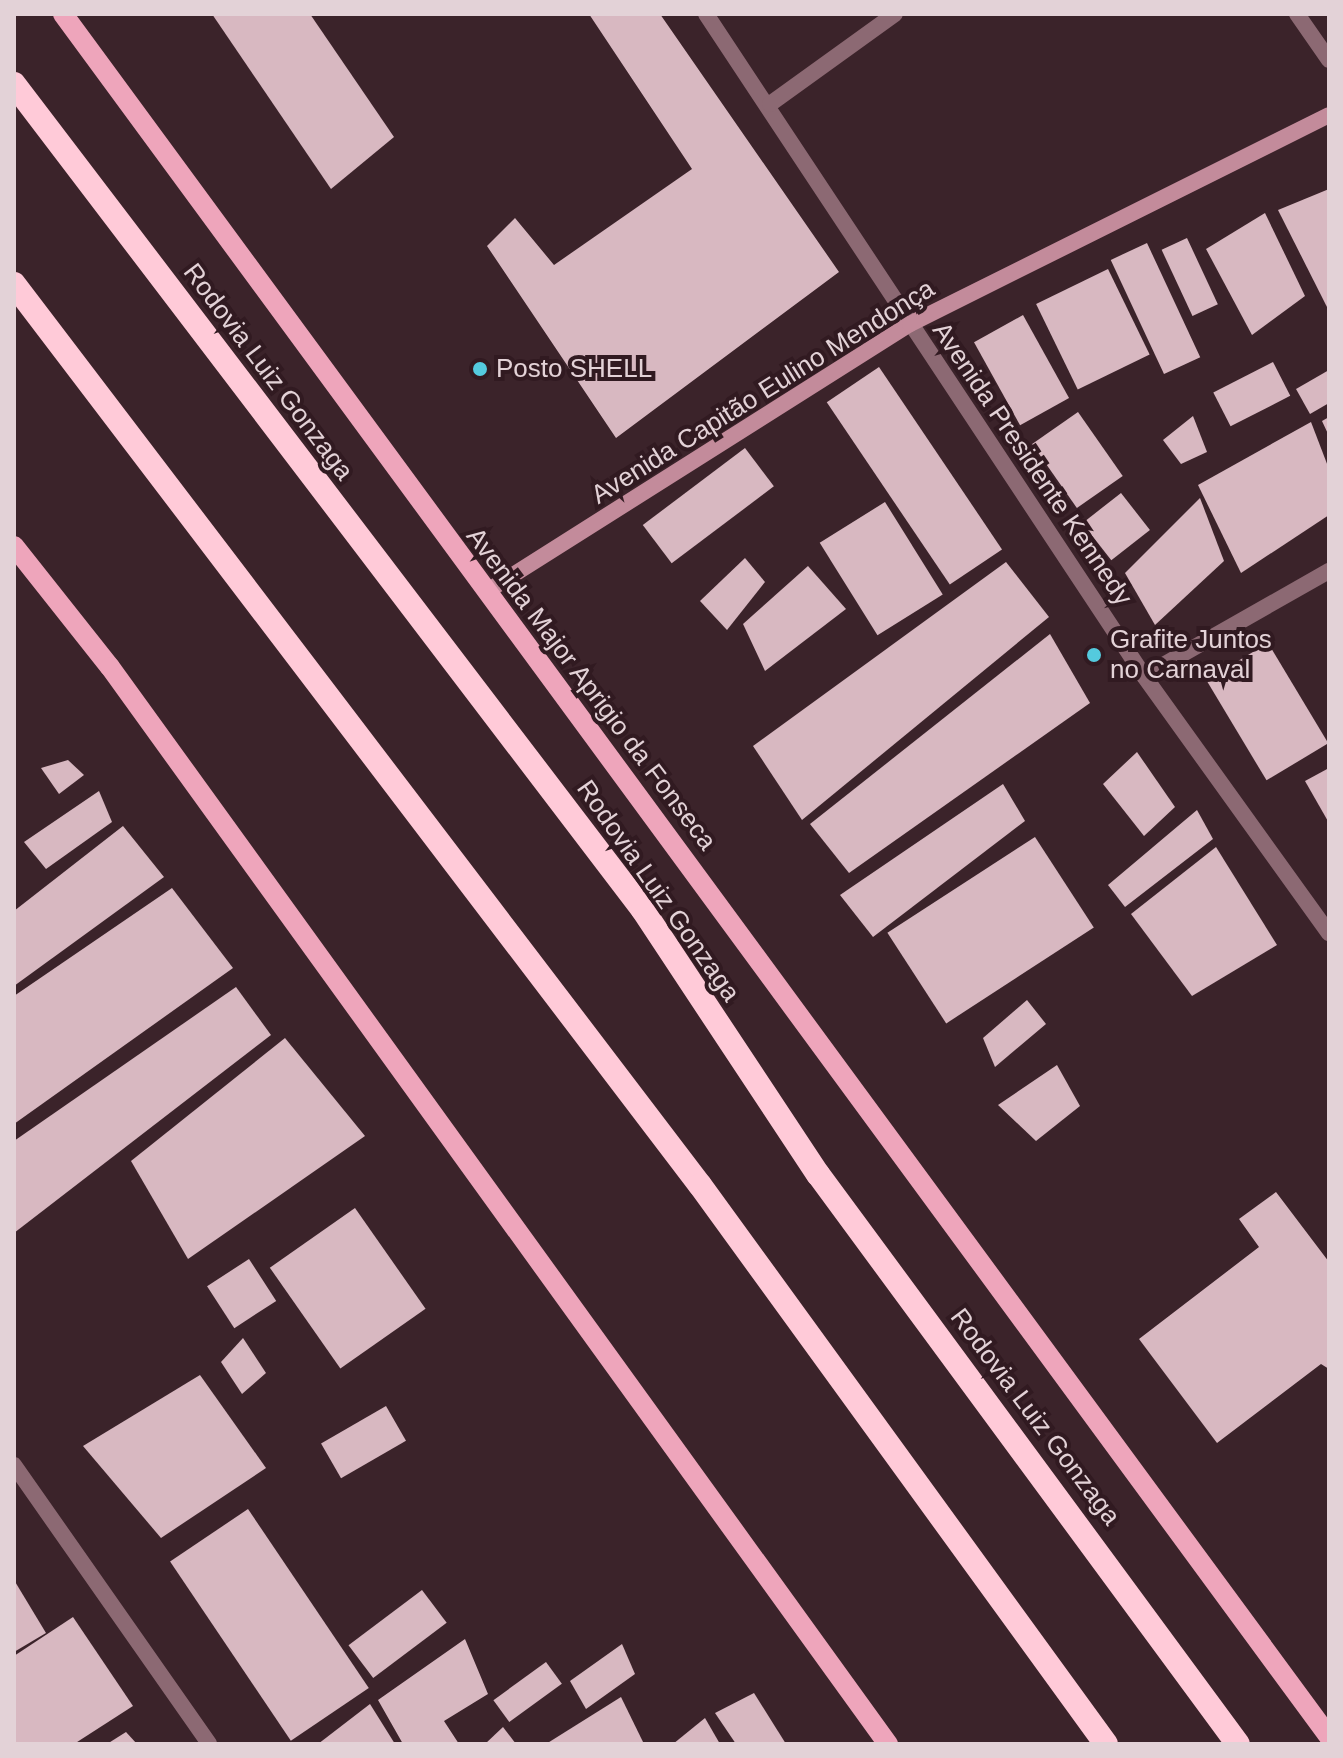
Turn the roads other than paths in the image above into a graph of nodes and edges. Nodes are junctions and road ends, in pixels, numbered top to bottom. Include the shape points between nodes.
1 (63, 14) edge
2 (706, 14) edge
3 (895, 14) edge
4 (1297, 14) edge
5 (1329, 60) edge
6 (14, 84) edge
7 (770, 104) junction
8 (1329, 115) edge
9 (14, 284) edge
10 (910, 324) junction
11 (14, 546) edge
12 (1329, 571) edge
13 (486, 592) junction
14 (1144, 676) junction
15 (1329, 933) edge
16 (14, 1465) edge
17 (1329, 1737) edge
18 (209, 1744) edge
19 (888, 1744) edge
20 (1106, 1744) edge
21 (1238, 1744) edge

1 - 13 main road, Avenida Major Aprigio da Fonseca
2 - 7 street, Avenida Presidente Kennedy
3 - 7 street
4 - 5 street
6 - 21 highway, Rodovia Luiz Gonzaga via 643,910 818,1174
7 - 10 street, Avenida Presidente Kennedy
8 - 10 main road, Avenida Capitão Eulino Mendonça
9 - 20 highway via 700,1185
10 - 13 main road, Avenida Capitão Eulino Mendonça
10 - 14 street, Avenida Presidente Kennedy
11 - 19 main road via 110,667
12 - 14 street
13 - 17 main road, Avenida Major Aprigio da Fonseca
14 - 15 street, Avenida Presidente Kennedy
16 - 18 street

